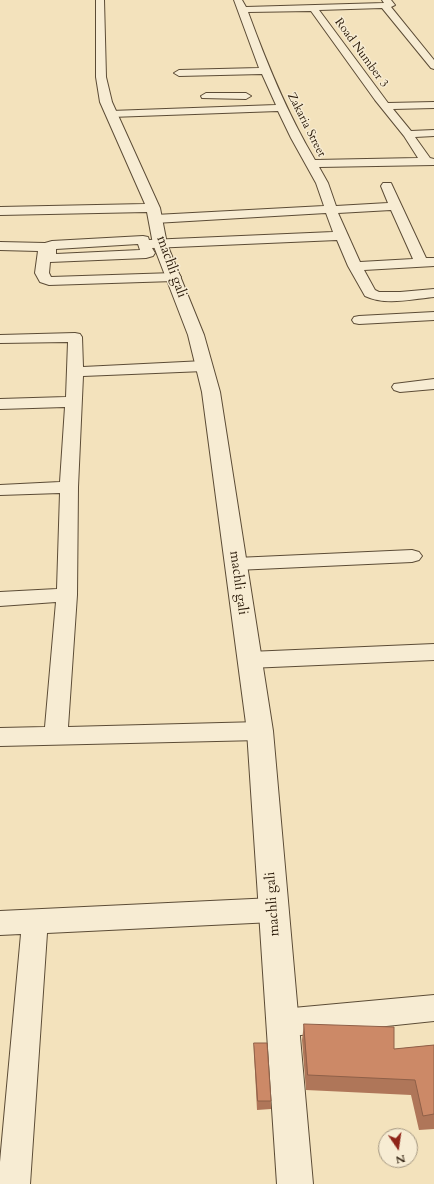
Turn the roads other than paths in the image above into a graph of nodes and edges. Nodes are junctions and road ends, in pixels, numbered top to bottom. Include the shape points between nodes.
1 (100, 0) edge
2 (386, 3) edge
3 (241, 5) edge
4 (313, 8) junction
5 (434, 66) edge
6 (265, 71) junction
7 (179, 73) dead end
8 (253, 95) dead end
9 (206, 96) dead end
10 (434, 105) edge
11 (386, 106) junction
12 (284, 108) junction
13 (111, 114) junction
14 (434, 132) edge
15 (408, 134) junction
16 (430, 161) edge
17 (311, 164) junction
18 (387, 186) dead end
19 (396, 206) junction
20 (330, 208) junction
21 (0, 211) edge
22 (154, 213) junction
23 (341, 236) junction
24 (153, 244) junction
25 (0, 246) edge
26 (48, 249) junction
27 (427, 263) edge
28 (355, 266) junction
29 (174, 277) junction
30 (434, 293) edge
31 (434, 316) edge
32 (359, 320) dead end
33 (0, 339) edge
34 (204, 366) junction
35 (75, 372) junction
36 (400, 387) dead end
37 (432, 388) edge
38 (74, 402) junction
39 (0, 404) edge
40 (69, 487) junction
41 (0, 490) edge
42 (412, 556) dead end
43 (236, 564) junction
44 (66, 595) junction
45 (0, 599) edge
46 (434, 652) edge
47 (249, 660) junction
48 (260, 730) junction
49 (56, 734) junction
50 (0, 737) edge
51 (273, 910) junction
52 (35, 921) junction
53 (0, 923) edge
54 (434, 1008) edge
55 (282, 1023) junction
56 (10, 1176) edge
57 (295, 1184) edge

1 - 13 street, machli gali via 101,77
2 - 4 street, Road Number 3
2 - 5 street
3 - 4 street
3 - 6 street, Zakaria Street
4 - 11 street, Road Number 3
6 - 7 street
6 - 12 street, Zakaria Street via 272,95
8 - 9 street
10 - 11 street
11 - 15 street, Road Number 3
12 - 13 street
12 - 17 street, Zakaria Street via 296,138
13 - 22 street, machli gali
14 - 15 street
15 - 16 street, Road Number 3
16 - 17 street
17 - 20 street, Zakaria Street via 322,183
18 - 19 street
19 - 20 street
19 - 27 street
20 - 22 street
20 - 23 street, Zakaria Street
21 - 22 street
22 - 24 street, machli gali
23 - 24 street
23 - 28 street, Zakaria Street
24 - 26 street via 146,254 52,259 49,258
24 - 29 street, machli gali
25 - 26 street via 45,246
26 - 29 street via 42,273 48,281
27 - 28 street
28 - 30 street, Zakaria Street via 373,295
29 - 34 street, machli gali via 196,335
31 - 32 street
33 - 35 street via 75,337
34 - 35 street
34 - 43 street, machli gali via 211,392
35 - 38 street
36 - 37 street
38 - 39 street
38 - 40 street
40 - 41 street
40 - 44 street
42 - 43 street
43 - 47 street, machli gali
44 - 45 street
44 - 49 street
46 - 47 street
47 - 48 street, machli gali
48 - 49 street
48 - 51 street, machli gali
49 - 50 street
51 - 52 street
51 - 55 street, machli gali
52 - 53 street
52 - 56 street
54 - 55 street
55 - 57 street, machli gali

